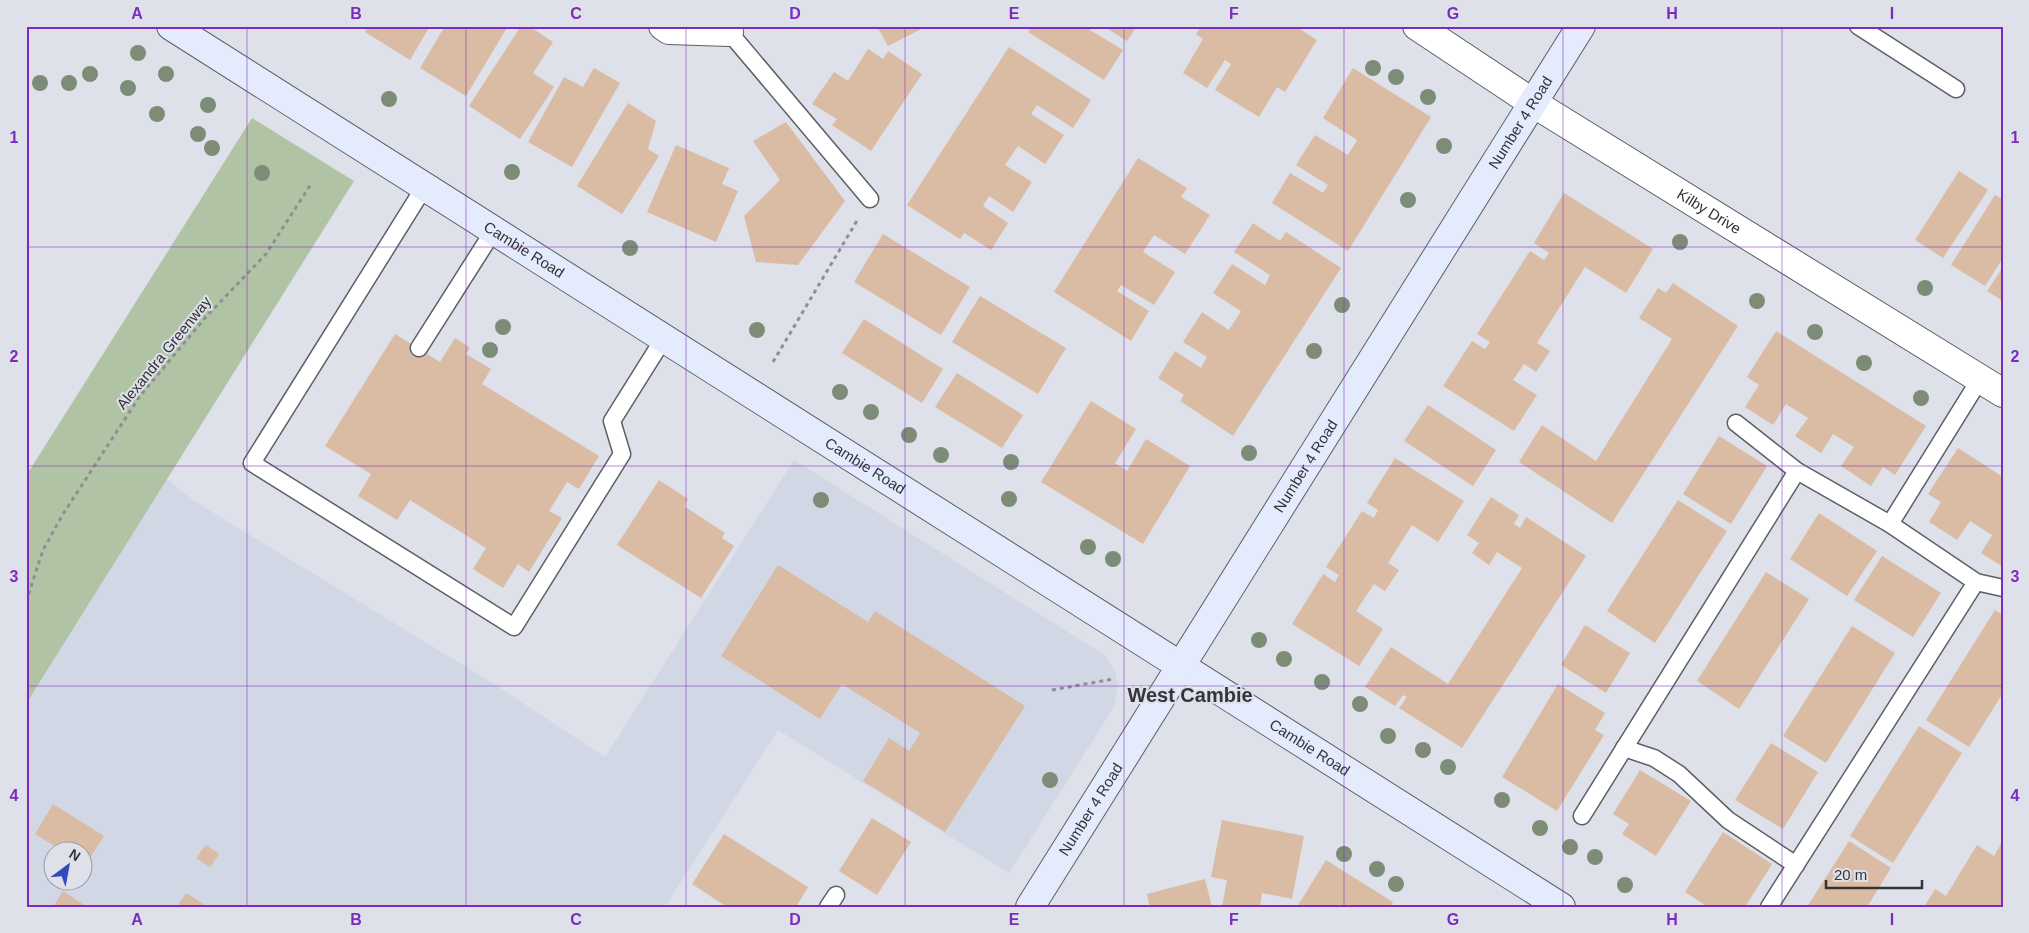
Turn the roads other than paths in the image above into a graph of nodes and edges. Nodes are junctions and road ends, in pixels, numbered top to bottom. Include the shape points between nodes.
1 (171, 26) edge
2 (662, 26) edge
3 (1417, 26) edge
4 (1582, 26) edge
5 (1858, 26) edge
6 (729, 32) joint
7 (1956, 89) dead end
8 (1534, 103) junction
9 (425, 186) junction
10 (870, 200) road end
11 (494, 230) junction
12 (664, 338) junction
13 (419, 348) dead end
14 (1980, 379) junction
15 (2003, 393) edge
16 (1736, 423) dead end
17 (1797, 471) junction
18 (1890, 524) junction
19 (1976, 582) junction
20 (2003, 588) edge
21 (1181, 668) junction
22 (1624, 748) junction
23 (1582, 816) dead end
24 (1796, 864) junction
25 (1030, 907) edge
26 (1561, 907) edge
27 (1769, 907) edge

1 - 9 main road, Cambie Road
2 - 6 street via 669,30
3 - 8 street, Kilby Drive
4 - 8 main road, Number 4 Road
5 - 7 lane
6 - 10 lane
8 - 14 street, Kilby Drive
8 - 21 main road, Number 4 Road
9 - 11 main road, Cambie Road
9 - 12 lane via 252,463 514,627 622,454 612,421
11 - 12 main road, Cambie Road
11 - 13 lane
12 - 21 main road, Cambie Road
14 - 15 street, Kilby Drive
14 - 18 lane
16 - 17 lane
17 - 18 lane
17 - 22 lane
18 - 19 lane
19 - 20 lane
19 - 24 lane
21 - 25 main road, Number 4 Road
21 - 26 main road, Cambie Road
22 - 23 lane
22 - 24 lane via 1654,758 1679,774 1728,820
24 - 27 lane

